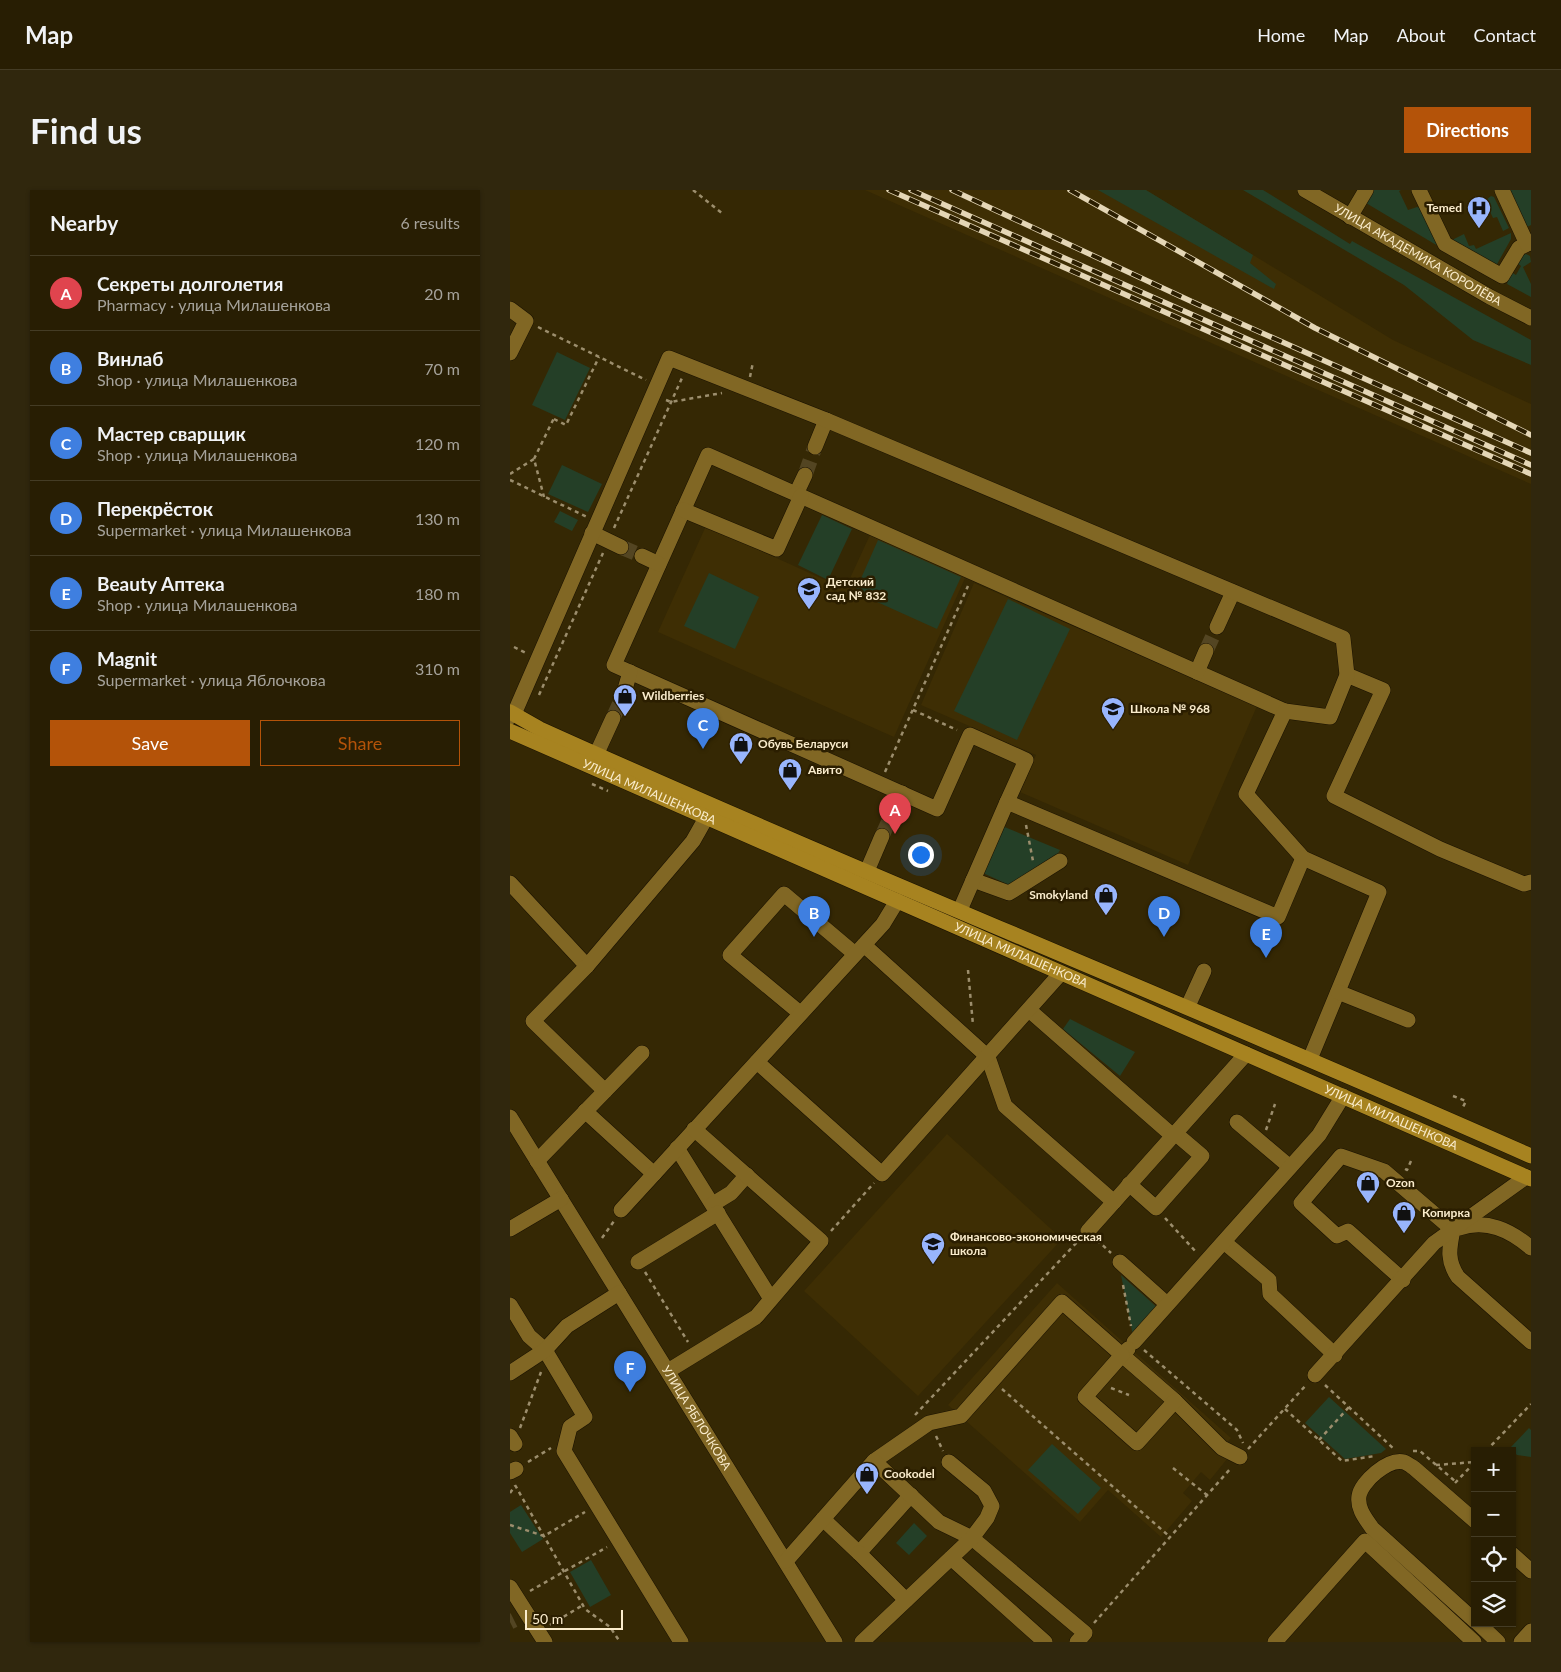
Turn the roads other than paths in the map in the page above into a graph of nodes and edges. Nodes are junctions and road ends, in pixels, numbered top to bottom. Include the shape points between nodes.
1 (1305, 190) edge
2 (1366, 190) edge
3 (1419, 190) edge
4 (1502, 190) edge
5 (1350, 217) junction
6 (1530, 243) edge
7 (1502, 276) junction
8 (1490, 298) junction
9 (510, 309) edge
10 (1531, 318) edge
11 (510, 353) edge
12 (826, 420) junction
13 (815, 447) tunnel mouth
14 (805, 475) tunnel mouth
15 (799, 495) junction
16 (683, 510) junction
17 (595, 528) junction
18 (621, 547) tunnel mouth
19 (642, 556) tunnel mouth
20 (659, 564) junction
21 (1233, 592) junction
22 (1217, 627) tunnel mouth
23 (1206, 651) tunnel mouth
24 (630, 672) junction
25 (1197, 672) junction
26 (1347, 675) junction
27 (623, 696) tunnel mouth
28 (1285, 711) junction
29 (511, 715) edge
30 (613, 718) tunnel mouth
31 (510, 731) edge
32 (596, 755) junction
33 (902, 793) junction
34 (1007, 802) junction
35 (892, 814) tunnel mouth
36 (706, 818) junction
37 (882, 836) tunnel mouth
38 (1303, 858) junction
39 (1060, 861) dead end
40 (866, 871) junction
41 (973, 880) junction
42 (1531, 882) edge
43 (510, 883) edge
44 (896, 901) junction
45 (960, 910) junction
46 (859, 950) junction
47 (587, 966) junction
48 (1204, 971) dead end
49 (1061, 973) junction
50 (1338, 992) junction
51 (1188, 1006) junction
52 (1029, 1010) junction
53 (800, 1013) junction
54 (1408, 1020) dead end
55 (642, 1053) dead end
56 (1246, 1054) junction
57 (988, 1057) junction
58 (1310, 1059) junction
59 (756, 1062) junction
60 (605, 1091) junction
61 (1343, 1096) junction
62 (585, 1112) junction
63 (510, 1117) edge
64 (1237, 1122) dead end
65 (694, 1129) junction
66 (1174, 1134) junction
67 (677, 1148) junction
68 (1531, 1156) edge
69 (537, 1160) junction
70 (1290, 1167) junction
71 (654, 1174) junction
72 (747, 1175) junction
73 (1529, 1178) edge
74 (1129, 1184) junction
75 (561, 1199) junction
76 (1114, 1202) junction
77 (715, 1208) junction
78 (622, 1210) road end
79 (510, 1229) edge
80 (1452, 1230) junction
81 (1088, 1231) road end
82 (1224, 1242) junction
83 (1531, 1248) edge
84 (638, 1262) road end
85 (1120, 1262) road end
86 (1403, 1280) junction
87 (619, 1293) junction
88 (771, 1299) junction
89 (1167, 1304) junction
90 (510, 1306) edge
91 (1531, 1342) edge
92 (1129, 1348) junction
93 (547, 1353) junction
94 (1335, 1355) junction
95 (668, 1371) junction
96 (510, 1373) edge
97 (1315, 1376) road end
98 (1175, 1401) junction
99 (1240, 1458) road end
100 (874, 1461) junction
101 (949, 1462) dead end
102 (911, 1495) junction
103 (1471, 1517) edge
104 (823, 1519) junction
105 (972, 1538) junction
106 (859, 1553) junction
107 (951, 1558) junction
108 (1516, 1558) edge
109 (786, 1561) junction
110 (1531, 1571) edge
111 (514, 1593) edge
112 (906, 1600) junction
113 (1471, 1617) edge
114 (1482, 1627) edge
115 (1531, 1631) edge
116 (541, 1637) edge
117 (1081, 1638) edge
118 (680, 1642) edge
119 (836, 1642) edge
120 (862, 1642) edge
121 (1045, 1642) edge
122 (1275, 1642) edge
123 (1474, 1642) edge
124 (1498, 1642) edge
125 (1521, 1642) edge

1 - 5 street, УЛИЦА АКАДЕМИКА КОРОЛЁВА
2 - 5 street
3 - 7 street via 1445,244
4 - 6 street
5 - 8 street, УЛИЦА АКАДЕМИКА КОРОЛЁВА
6 - 7 street via 1519,248
7 - 8 street
8 - 10 street, УЛИЦА АКАДЕМИКА КОРОЛЁВА
9 - 11 street via 526,321
12 - 13 street
12 - 17 street via 669,358
12 - 21 street
14 - 15 street
15 - 16 street via 708,455
15 - 16 street via 777,549
15 - 25 street
16 - 20 street
17 - 18 street
17 - 29 street
19 - 20 street
20 - 24 street via 614,665
21 - 22 street
21 - 26 street via 1343,638
23 - 25 street
24 - 27 street
24 - 33 street
25 - 28 street
26 - 28 street via 1330,717
26 - 42 street via 1383,690 1334,796 1440,848 1524,884
28 - 38 street via 1246,794
29 - 32 main road, УЛИЦА МИЛАШЕНКОВА
30 - 32 street
31 - 36 main road, УЛИЦА МИЛАШЕНКОВА
32 - 40 main road, УЛИЦА МИЛАШЕНКОВА
33 - 34 street via 937,809 970,735 1026,760
33 - 35 street
34 - 38 street via 1278,917
34 - 41 street
36 - 44 main road, УЛИЦА МИЛАШЕНКОВА
36 - 47 street via 694,841
37 - 40 street
38 - 50 street via 1379,892
39 - 41 street via 1009,894
40 - 45 main road, УЛИЦА МИЛАШЕНКОВА
41 - 45 street
43 - 47 street
44 - 46 street via 883,924
44 - 49 main road, УЛИЦА МИЛАШЕНКОВА
45 - 51 main road, УЛИЦА МИЛАШЕНКОВА
46 - 53 street
46 - 53 street via 784,894 730,955
46 - 57 street
47 - 60 street via 533,1021
48 - 51 street
49 - 52 street
49 - 56 main road, УЛИЦА МИЛАШЕНКОВА
50 - 54 street
50 - 58 street
51 - 58 main road, УЛИЦА МИЛАШЕНКОВА
52 - 57 street
52 - 66 street
53 - 59 street
55 - 60 street
56 - 61 main road, УЛИЦА МИЛАШЕНКОВА
56 - 66 street
57 - 59 street via 882,1174
57 - 76 street via 1005,1106
58 - 68 main road, УЛИЦА МИЛАШЕНКОВА
59 - 65 street
60 - 62 street
61 - 70 street via 1319,1135
61 - 73 main road, УЛИЦА МИЛАШЕНКОВА
62 - 69 street
62 - 71 street
63 - 69 street, УЛИЦА ЯБЛОЧКОВА
64 - 70 street
65 - 67 street
65 - 72 street
66 - 74 street
66 - 74 street via 1202,1156 1156,1208
67 - 71 street
67 - 77 street
69 - 75 street, УЛИЦА ЯБЛОЧКОВА
70 - 82 street
71 - 78 street
72 - 77 street
72 - 88 street via 821,1241
73 - 80 street
74 - 76 street
75 - 79 street
75 - 87 street, УЛИЦА ЯБЛОЧКОВА
76 - 81 street
77 - 84 street
77 - 88 street
80 - 83 street via 1480,1224 1498,1227 1515,1234
80 - 86 street via 1434,1243
80 - 86 street via 1384,1171 1341,1156 1302,1203 1337,1236 1348,1231
80 - 91 street via 1449,1257 1458,1277
82 - 89 street
82 - 94 street via 1269,1280 1270,1294
85 - 89 street
86 - 94 street
87 - 93 street via 567,1326
87 - 95 street, УЛИЦА ЯБЛОЧКОВА
88 - 95 street via 756,1317
89 - 92 street
90 - 93 street via 529,1336
92 - 98 street
92 - 98 street via 1085,1397 1137,1443
92 - 100 street via 1062,1302 961,1416 929,1423
93 - 96 street
93 - 118 street via 585,1417 570,1427 564,1451
94 - 97 street
95 - 109 street, УЛИЦА ЯБЛОЧКОВА
98 - 99 street via 1222,1448
100 - 102 street
100 - 104 street
101 - 105 street via 984,1491 992,1506
102 - 105 street via 939,1522
102 - 106 street
103 - 113 street via 1403,1462 1383,1468 1359,1494 1362,1514 1372,1528
104 - 106 street
104 - 109 street
105 - 107 street
105 - 117 street
106 - 112 street
107 - 112 street
107 - 121 street
108 - 110 street
109 - 119 street, УЛИЦА ЯБЛОЧКОВА
111 - 116 street via 520,1616
112 - 120 street
114 - 124 street
115 - 125 street
122 - 123 street via 1365,1541

